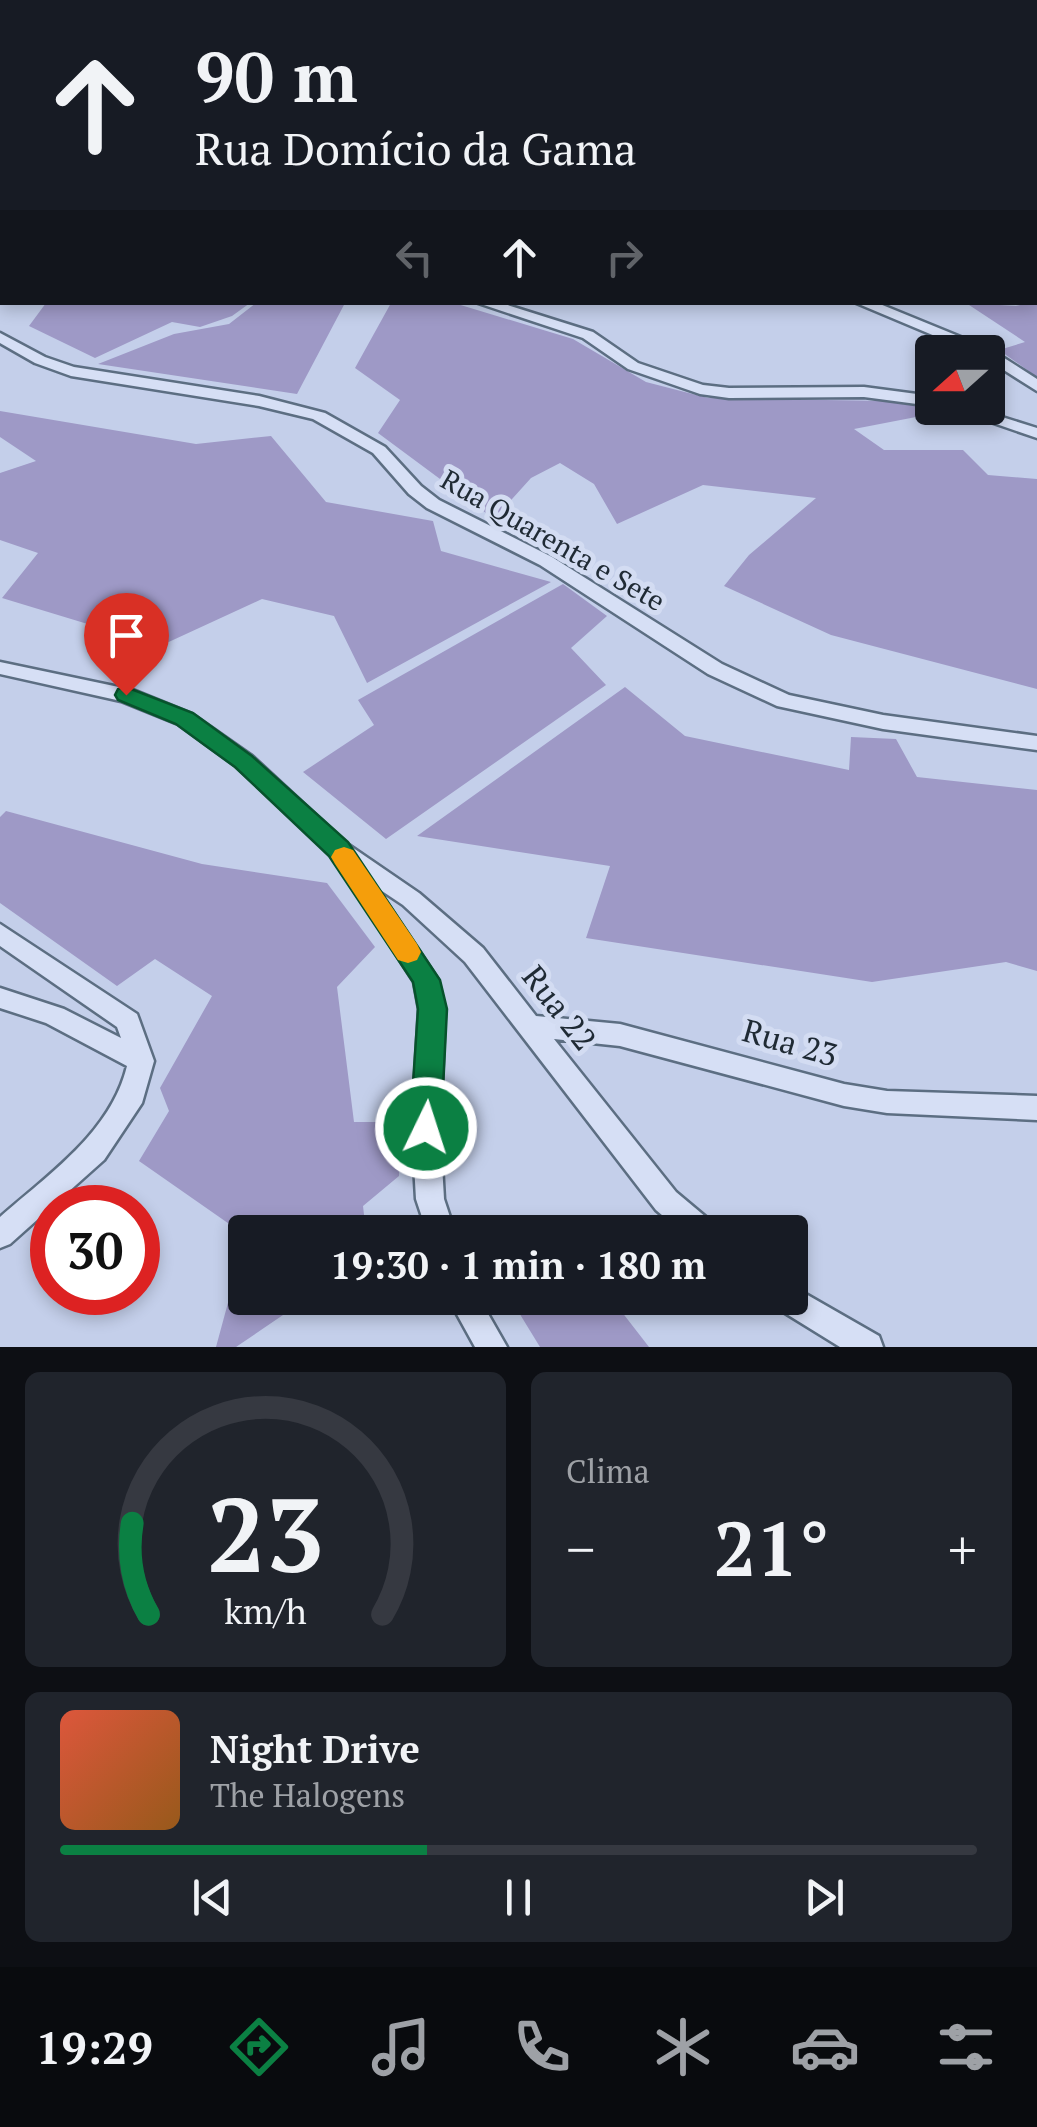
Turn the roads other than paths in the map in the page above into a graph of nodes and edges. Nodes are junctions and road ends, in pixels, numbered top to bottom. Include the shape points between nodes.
1 (492, 305) edge
2 (868, 305) edge
3 (942, 335) edge
4 (0, 337) edge
5 (1005, 365) edge
6 (1037, 386) edge
7 (915, 399) edge
8 (1005, 422) edge
9 (1037, 432) edge
10 (0, 668) edge
11 (1037, 744) edge
12 (338, 849) junction
13 (0, 933) edge
14 (0, 998) edge
15 (526, 1025) junction
16 (141, 1060) junction
17 (1037, 1108) edge
18 (435, 1215) edge
19 (683, 1215) edge
20 (0, 1235) edge
21 (808, 1310) edge
22 (473, 1315) edge
23 (492, 1347) edge
24 (868, 1347) edge

1 - 7 street via 588,335 633,366 700,389
2 - 3 street
4 - 11 street, Rua Quarenta e Sete via 71,371 319,416 379,450 433,504 546,561 715,669 784,701
5 - 6 street
8 - 9 street
10 - 12 street via 126,695 185,719 244,762
12 - 15 street, Rua 22 via 411,899 474,956
12 - 18 street via 426,980 432,1009 426,1128
13 - 16 street via 128,1020
14 - 16 street via 55,1016
15 - 17 street, Rua 23 via 620,1036 887,1102
15 - 19 street, Rua 22
16 - 20 street via 133,1095 94,1150
21 - 24 street
22 - 23 street

